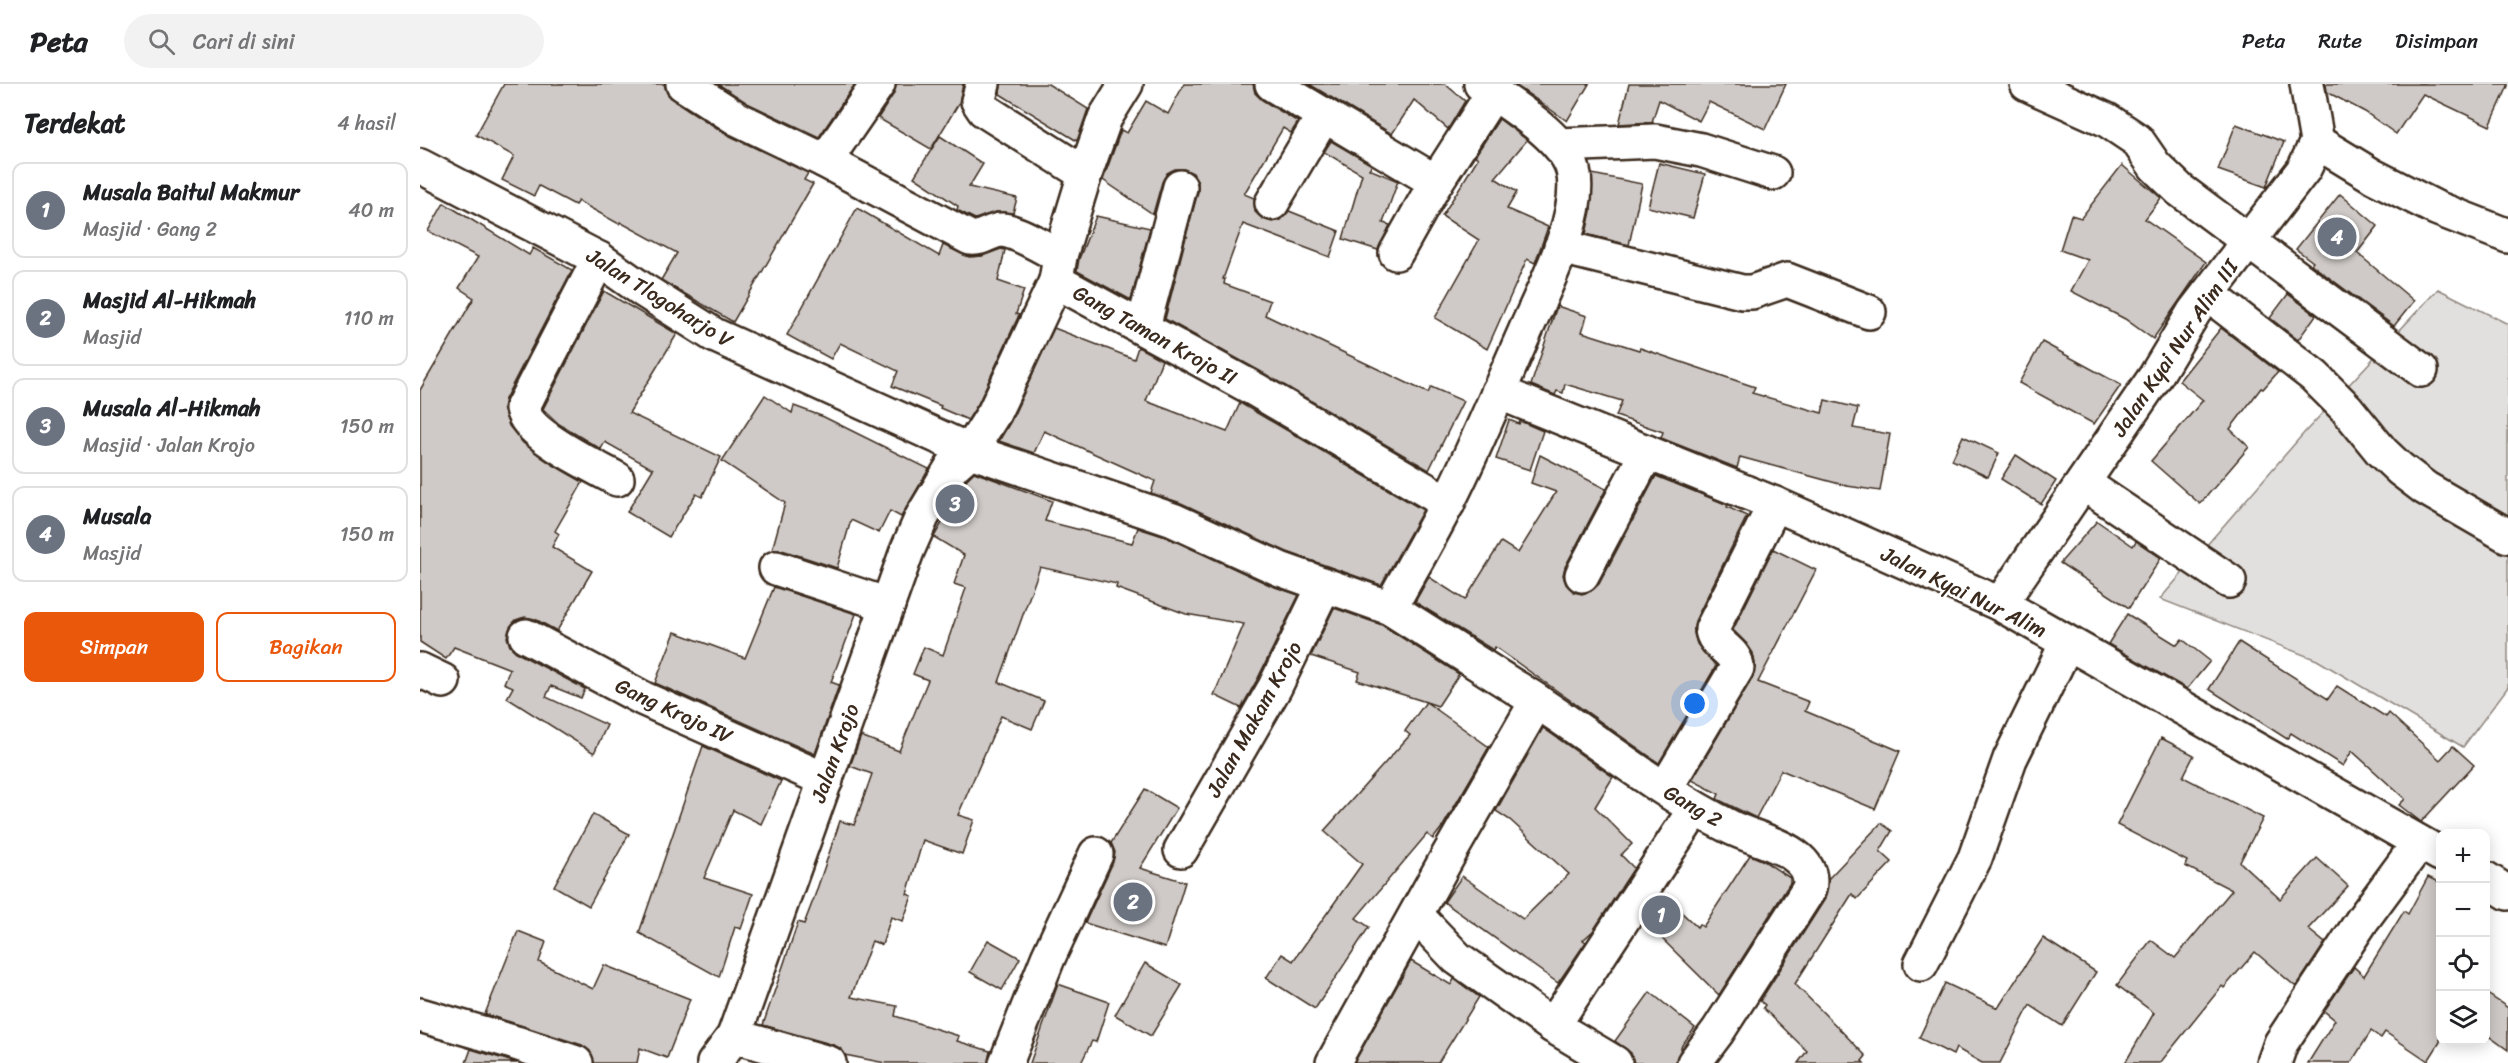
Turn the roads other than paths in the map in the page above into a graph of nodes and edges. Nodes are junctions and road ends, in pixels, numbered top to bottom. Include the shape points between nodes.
1 (683, 84) edge
2 (878, 84) edge
3 (983, 84) edge
4 (1126, 84) edge
5 (1272, 84) edge
6 (2027, 84) edge
7 (2307, 84) edge
8 (1487, 88) edge
9 (1324, 115) junction
10 (2318, 142) junction
11 (1558, 145) junction
12 (830, 155) junction
13 (420, 166) edge
14 (1773, 173) dead end
15 (1085, 174) junction
16 (1436, 182) junction
17 (1180, 187) dead end
18 (1272, 203) dead end
19 (2508, 236) edge
20 (2250, 240) junction
21 (1561, 247) junction
22 (1396, 253) dead end
23 (599, 259) junction
24 (1058, 268) junction
25 (2208, 294) junction
26 (1869, 312) dead end
27 (1143, 327) junction
28 (2421, 370) dead end
29 (1498, 392) junction
30 (970, 451) junction
31 (1647, 452) junction
32 (617, 479) dead end
33 (2083, 483) junction
34 (1448, 503) junction
35 (1776, 504) junction
36 (2508, 536) edge
37 (776, 568) dead end
38 (1582, 575) dead end
39 (2229, 581) dead end
40 (1324, 586) junction
41 (2000, 604) junction
42 (888, 605) junction
43 (1390, 608) junction
44 (526, 636) dead end
45 (2067, 643) junction
46 (1537, 701) junction
47 (826, 780) junction
48 (1665, 789) junction
49 (1695, 809) junction
50 (2430, 849) edge
51 (1181, 850) dead end
52 (1096, 854) dead end
53 (1416, 915) junction
54 (1921, 964) dead end
55 (420, 1015) edge
56 (1553, 1026) junction
57 (734, 1036) junction
58 (512, 1053) edge
59 (576, 1063) edge
60 (714, 1063) edge
61 (829, 1063) edge
62 (1006, 1063) edge
63 (1333, 1063) edge
64 (1615, 1063) edge
65 (1694, 1063) edge
66 (2274, 1063) edge

1 - 12 street via 738,119
2 - 12 street
3 - 15 street via 978,101 984,110
4 - 15 street, Gang Taman Krojo II via 1106,118
5 - 9 street
6 - 20 street via 2107,120 2137,140 2155,166 2180,190
7 - 10 street
8 - 11 street
8 - 16 street
9 - 16 street
9 - 18 street
10 - 19 street via 2436,208
10 - 20 street, Jalan Kyai Nur Alim III via 2304,169
11 - 14 street via 1655,141 1701,150
11 - 21 street via 1573,168 1575,184
12 - 24 street via 970,238 1007,231
13 - 23 street, Jalan Tlogoharjo V
15 - 24 street, Gang Taman Krojo II
16 - 22 street
17 - 27 street
20 - 25 street, Jalan Kyai Nur Alim III
20 - 28 street
21 - 26 street via 1742,292 1787,280
21 - 29 street
23 - 30 street, Jalan Tlogoharjo V via 714,335
23 - 32 street via 522,408 528,422 544,436
24 - 27 street, Gang Taman Krojo II
24 - 30 street, Jalan Krojo via 994,413
25 - 33 street, Jalan Kyai Nur Alim III
25 - 36 street via 2314,376 2400,469
27 - 34 street, Gang Taman Krojo II
29 - 31 street, Jalan Kyai Nur Alim
29 - 34 street
30 - 40 street, Jalan Tlogoharjo V via 1173,520
30 - 42 street, Jalan Krojo via 952,467 922,517
31 - 35 street, Jalan Kyai Nur Alim
31 - 38 street
33 - 39 street
33 - 41 street, Jalan Kyai Nur Alim III
34 - 43 street
35 - 41 street, Jalan Kyai Nur Alim
35 - 48 street via 1712,629 1713,637 1736,660 1737,668
37 - 42 street
40 - 43 street, Gang 2
40 - 51 street, Jalan Makam Krojo via 1275,687
41 - 45 street, Jalan Kyai Nur Alim
42 - 47 street, Jalan Krojo
43 - 46 street, Gang 2
44 - 47 street, Gang Krojo IV via 644,699
45 - 50 street, Jalan Kyai Nur Alim
45 - 54 street via 2010,759 1975,858
46 - 48 street, Gang 2
46 - 53 street
47 - 57 street, Jalan Krojo
48 - 49 street, Gang 2
49 - 56 street
49 - 65 street, Gang 2 via 1795,855 1809,869 1811,879 1809,889
50 - 66 street via 2363,919 2281,1043
52 - 62 street
53 - 56 street via 1457,958
53 - 63 street
55 - 58 street
56 - 64 street
57 - 60 street, Jalan Krojo
57 - 61 street
58 - 59 street

